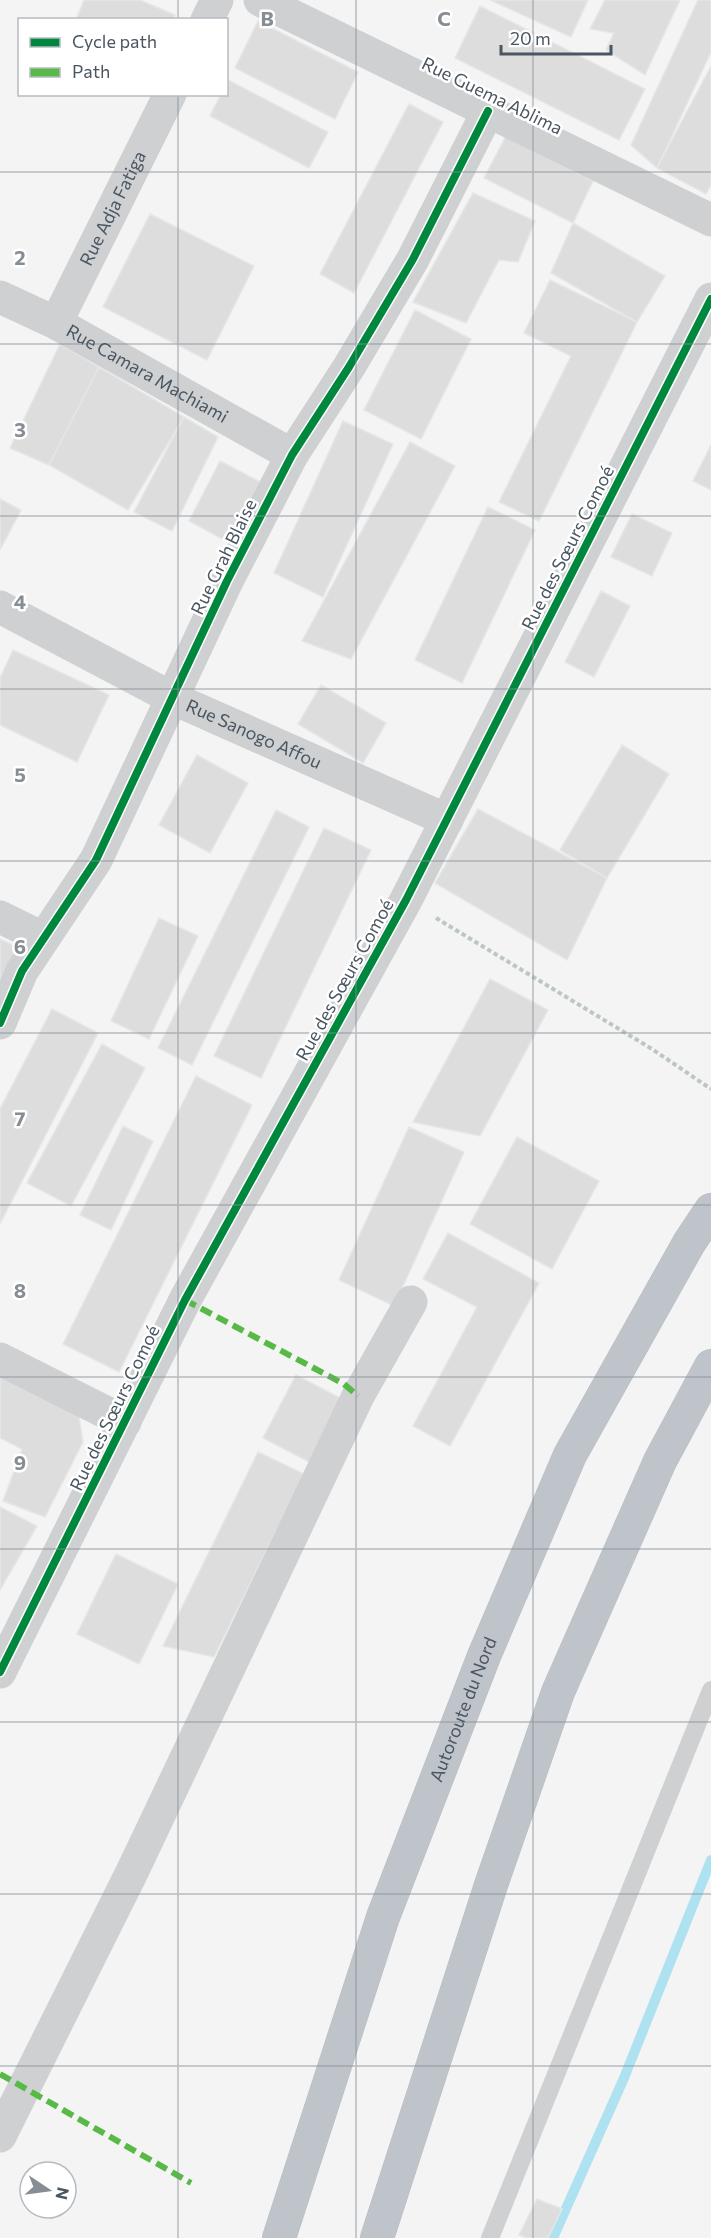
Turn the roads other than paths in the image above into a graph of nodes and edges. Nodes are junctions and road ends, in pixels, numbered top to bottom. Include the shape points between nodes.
1 (217, 0) edge
2 (260, 0) edge
3 (208, 18) edge
4 (169, 96) edge
5 (488, 111) junction
6 (711, 220) edge
7 (0, 297) edge
8 (711, 299) edge
9 (56, 323) junction
10 (292, 455) junction
11 (0, 607) edge
12 (174, 699) junction
13 (447, 820) junction
14 (0, 917) edge
15 (43, 938) junction
16 (0, 1023) edge
17 (711, 1210) edge
18 (411, 1302) dead end
19 (0, 1359) edge
20 (711, 1366) edge
21 (125, 1422) junction
22 (2, 1663) edge
23 (711, 1690) edge
24 (0, 2136) edge
25 (279, 2238) edge
26 (377, 2238) edge
27 (490, 2238) edge

1 - 3 street
2 - 5 street, Rue Guema Ablima
4 - 9 street, Rue Adja Fatiga
5 - 6 street, Rue Guema Ablima
5 - 10 street, Rue Grah Blaise via 413,259
7 - 9 street, Rue Camara Machiami
8 - 13 street, Rue des Sœurs Comoé
9 - 10 street, Rue Camara Machiami
10 - 12 street, Rue Grah Blaise via 227,581
11 - 12 street, Rue Sanogo Affou
12 - 13 street, Rue Sanogo Affou
12 - 15 street, Rue Grah Blaise via 96,860
13 - 21 street, Rue des Sœurs Comoé via 186,1300
14 - 15 street
15 - 16 street, Rue Grah Blaise via 22,971
17 - 25 highway, Autoroute du Nord via 688,1242 570,1455 484,1656 383,1917
18 - 24 street via 358,1396 132,1872
19 - 21 street
20 - 26 highway via 660,1461 558,1692
21 - 22 street, Rue des Sœurs Comoé
23 - 27 lane

